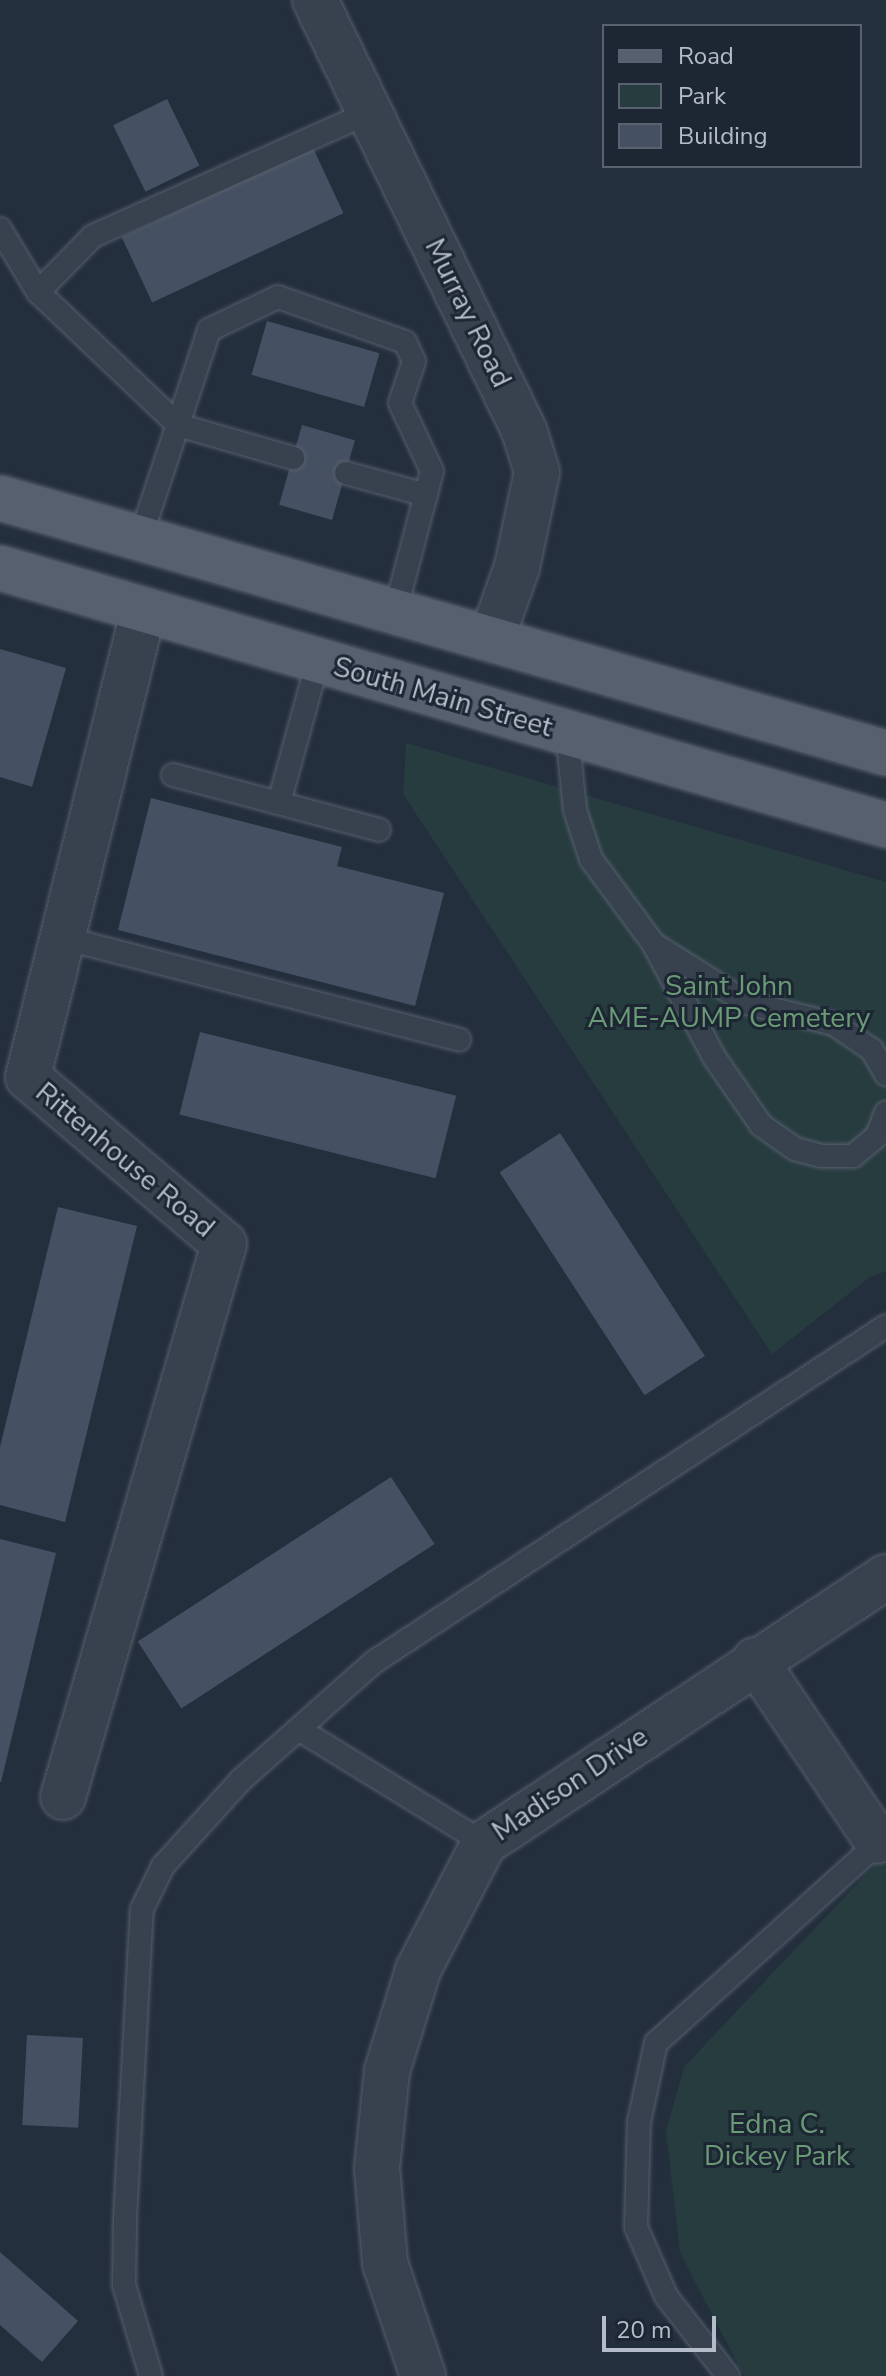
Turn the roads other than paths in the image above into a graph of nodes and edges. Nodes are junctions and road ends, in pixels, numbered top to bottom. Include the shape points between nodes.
1 (315, 0) edge
2 (370, 112) junction
3 (0, 229) edge
4 (38, 292) junction
5 (178, 425) junction
6 (293, 458) dead end
7 (346, 473) dead end
8 (426, 495) junction
9 (0, 498) edge
10 (140, 539) junction
11 (235, 567) junction
12 (0, 568) edge
13 (59, 585) junction
14 (144, 610) junction
15 (395, 612) junction
16 (491, 640) junction
17 (318, 660) junction
18 (567, 732) junction
19 (886, 753) edge
20 (173, 775) dead end
21 (279, 803) junction
22 (886, 825) edge
23 (379, 830) dead end
24 (63, 938) junction
25 (653, 943) junction
26 (459, 1040) dead end
27 (886, 1074) edge
28 (886, 1113) edge
29 (886, 1326) edge
30 (886, 1577) edge
31 (755, 1660) junction
32 (300, 1730) junction
33 (63, 1797) dead end
34 (882, 1839) edge
35 (484, 1843) junction
36 (420, 2375) edge
37 (151, 2376) edge
38 (728, 2376) edge

1 - 2 street, Murray Road
2 - 4 lane via 93,236
2 - 16 street, Murray Road via 524,430 537,472 517,567
3 - 4 lane
4 - 5 lane
5 - 6 lane
5 - 8 lane via 209,330 278,297 405,342 414,361 400,403 432,471
5 - 10 lane
7 - 8 lane
8 - 15 lane
9 - 10 main road
10 - 11 main road
10 - 13 main road
11 - 14 main road
11 - 15 main road
12 - 13 main road, South Main Street
13 - 14 main road, South Main Street
14 - 17 main road, South Main Street
14 - 24 street, Rittenhouse Road
15 - 16 main road
16 - 19 main road
17 - 18 main road, South Main Street
17 - 21 lane
18 - 22 main road, South Main Street
18 - 25 lane via 575,810 591,859
20 - 21 lane
21 - 23 lane
24 - 26 lane
24 - 33 street, Rittenhouse Road via 28,1077 224,1244
25 - 27 lane via 747,1003 834,1024 872,1050
25 - 28 lane via 714,1057 761,1125 795,1149 853,1156 877,1136
29 - 32 lane via 374,1662
30 - 31 street, Madison Drive
31 - 34 street
31 - 35 street, Madison Drive
32 - 35 lane
32 - 37 lane via 199,1823 163,1866 142,1909 124,2285
34 - 38 lane via 656,2043 639,2122 636,2227 666,2296
35 - 36 street, Madison Drive via 418,1970 387,2071 377,2168 385,2263

